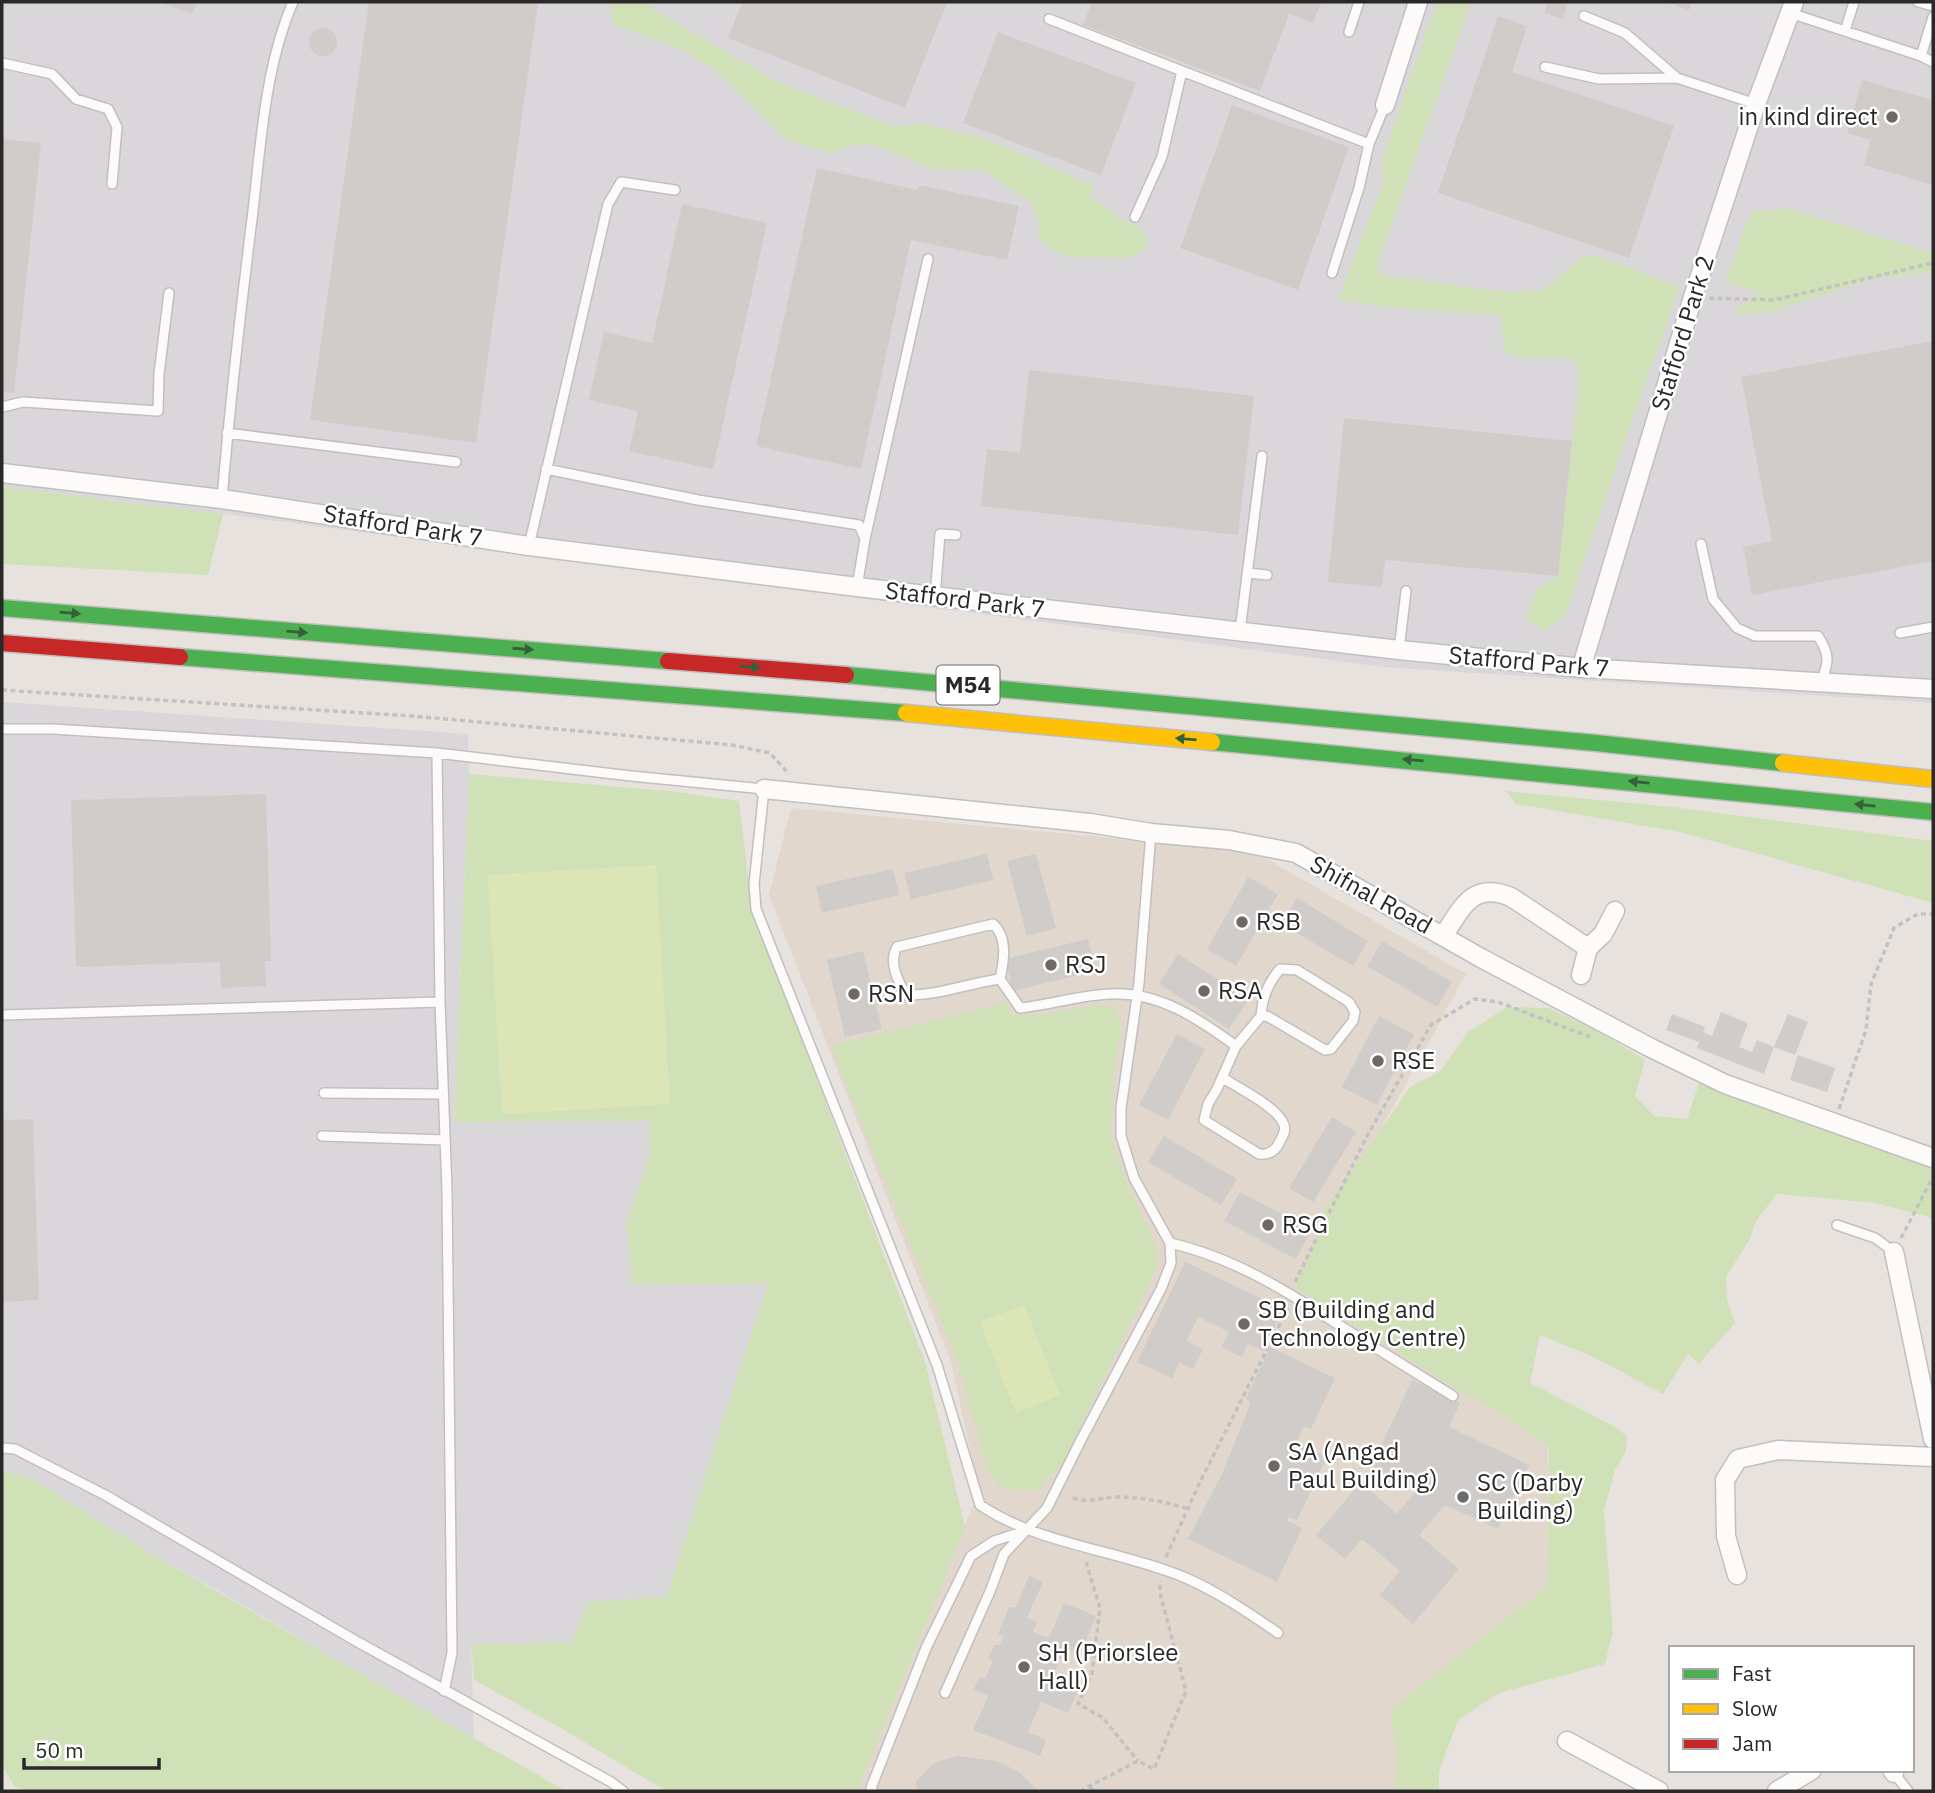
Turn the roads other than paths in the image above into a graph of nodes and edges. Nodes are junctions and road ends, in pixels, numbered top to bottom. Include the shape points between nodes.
1 (293, 2) edge
2 (1359, 2) edge
3 (1418, 2) edge
4 (1854, 2) edge
5 (1918, 2) edge
6 (1933, 6) edge
7 (1792, 8) edge
8 (1584, 16) dead end
9 (1933, 17) edge
10 (1049, 19) dead end
11 (1845, 31) junction
12 (1349, 32) dead end
13 (1921, 56) junction
14 (1933, 62) edge
15 (2, 63) edge
16 (1545, 67) dead end
17 (1182, 71) junction
18 (1677, 78) junction
19 (1756, 104) junction
20 (1385, 105) joint
21 (1369, 144) junction
22 (112, 184) dead end
23 (675, 190) dead end
24 (1135, 217) dead end
25 (928, 258) dead end
26 (1332, 273) dead end
27 (169, 293) dead end
28 (2, 407) edge
29 (227, 433) junction
30 (1262, 456) dead end
31 (456, 461) dead end
32 (546, 469) junction
33 (2, 473) edge
34 (222, 499) junction
35 (956, 536) dead end
36 (865, 538) junction
37 (1701, 544) dead end
38 (529, 546) junction
39 (1247, 573) junction
40 (1266, 575) dead end
41 (857, 587) junction
42 (1406, 592) dead end
43 (935, 597) junction
44 (2, 608) edge
45 (1933, 627) edge
46 (1240, 631) junction
47 (1900, 634) dead end
48 (2, 643) edge
49 (1399, 650) junction
50 (1584, 668) junction
51 (1821, 682) junction
52 (1933, 689) edge
53 (2, 729) edge
54 (437, 753) junction
55 (1933, 779) edge
56 (764, 789) junction
57 (1933, 812) edge
58 (1152, 833) junction
59 (1615, 911) dead end
60 (1443, 936) junction
61 (1588, 948) junction
62 (1581, 975) dead end
63 (1000, 979) junction
64 (1137, 996) junction
65 (440, 1002) junction
66 (2, 1015) edge
67 (1261, 1016) junction
68 (1237, 1046) junction
69 (1223, 1078) junction
70 (324, 1093) dead end
71 (443, 1094) junction
72 (323, 1136) dead end
73 (445, 1140) junction
74 (1933, 1158) edge
75 (1837, 1226) dead end
76 (1170, 1243) junction
77 (1894, 1252) joint
78 (1453, 1396) dead end
79 (1933, 1440) edge
80 (2, 1448) edge
81 (1933, 1457) edge
82 (1030, 1529) junction
83 (1737, 1574) dead end
84 (1278, 1633) dead end
85 (444, 1690) junction
86 (946, 1693) dead end
87 (1567, 1741) dead end
88 (1809, 1772) edge
89 (1894, 1772) edge
90 (623, 1791) edge
91 (873, 1791) edge
92 (1659, 1791) edge
93 (1777, 1791) edge
94 (1908, 1791) edge

1 - 29 lane via 265,111
2 - 12 lane
3 - 20 street
4 - 11 lane
5 - 6 lane
7 - 11 lane
7 - 19 street, Stafford Park 2
8 - 18 lane via 1625,33
9 - 13 lane
10 - 17 lane
11 - 13 lane
13 - 14 lane
15 - 22 lane via 52,74 76,99 108,109 117,127
16 - 18 lane via 1599,79
17 - 21 lane
17 - 24 lane via 1162,157
18 - 19 lane
19 - 50 street, Stafford Park 2 via 1693,297
20 - 21 lane
21 - 26 lane
23 - 32 lane via 621,183 608,204
25 - 36 lane
27 - 28 lane via 158,411 23,402
29 - 31 lane
29 - 34 lane
30 - 39 lane
32 - 36 lane via 698,500 859,525
32 - 38 lane
33 - 34 street, Stafford Park 7
34 - 38 street, Stafford Park 7
35 - 43 lane via 940,534
36 - 41 lane
37 - 51 lane via 1713,599 1725,616 1755,636 1818,636 1828,651
38 - 41 street, Stafford Park 7
39 - 40 lane
39 - 46 lane
41 - 43 street, Stafford Park 7
42 - 49 lane
43 - 46 street, Stafford Park 7
44 -> 55 highway, M54 via 962,684
45 - 47 lane
46 - 49 street, Stafford Park 7
57 -> 48 highway, M54 via 942,716
49 - 50 street, Stafford Park 7
50 - 51 street, Stafford Park 7
51 - 52 street, Stafford Park 7
53 - 54 lane
54 - 56 lane
54 - 65 lane
56 - 58 street, Shifnal Road
56 - 82 lane via 754,884 756,909 937,1365 979,1505
58 - 60 street, Shifnal Road via 1229,840 1296,853
58 - 64 lane
59 - 61 street via 1603,934
60 - 61 street via 1475,894 1486,891 1511,897
60 - 74 street, Shifnal Road via 1725,1084
61 - 62 street
63 - 63 lane via 906,995 893,954 897,947 993,924 1002,938
63 - 64 lane via 1020,1008 1107,994
64 - 68 lane via 1167,1003
64 - 76 lane via 1121,1136 1134,1178
65 - 66 lane
65 - 71 lane
67 - 67 lane via 1275,1019 1325,1050 1335,1046 1355,1012 1349,1002 1297,970 1280,969 1262,1002
67 - 68 lane
68 - 69 lane
69 - 69 lane via 1204,1121 1259,1154 1272,1152 1285,1131 1284,1124 1265,1105
70 - 71 lane
71 - 73 lane
72 - 73 lane
73 - 85 lane via 452,1653
75 - 77 lane via 1875,1238
76 - 78 lane via 1221,1259 1292,1294
76 - 82 lane via 1171,1263 1161,1289 1047,1508
77 - 79 street
80 - 85 lane via 15,1449 105,1495
81 - 83 street via 1778,1450 1738,1459 1725,1480 1726,1535
82 - 84 lane via 1186,1578
82 - 86 lane via 1004,1554
82 - 91 lane via 994,1541 971,1556 926,1648
85 - 90 lane
87 - 92 street
88 - 93 street
89 - 94 lane

